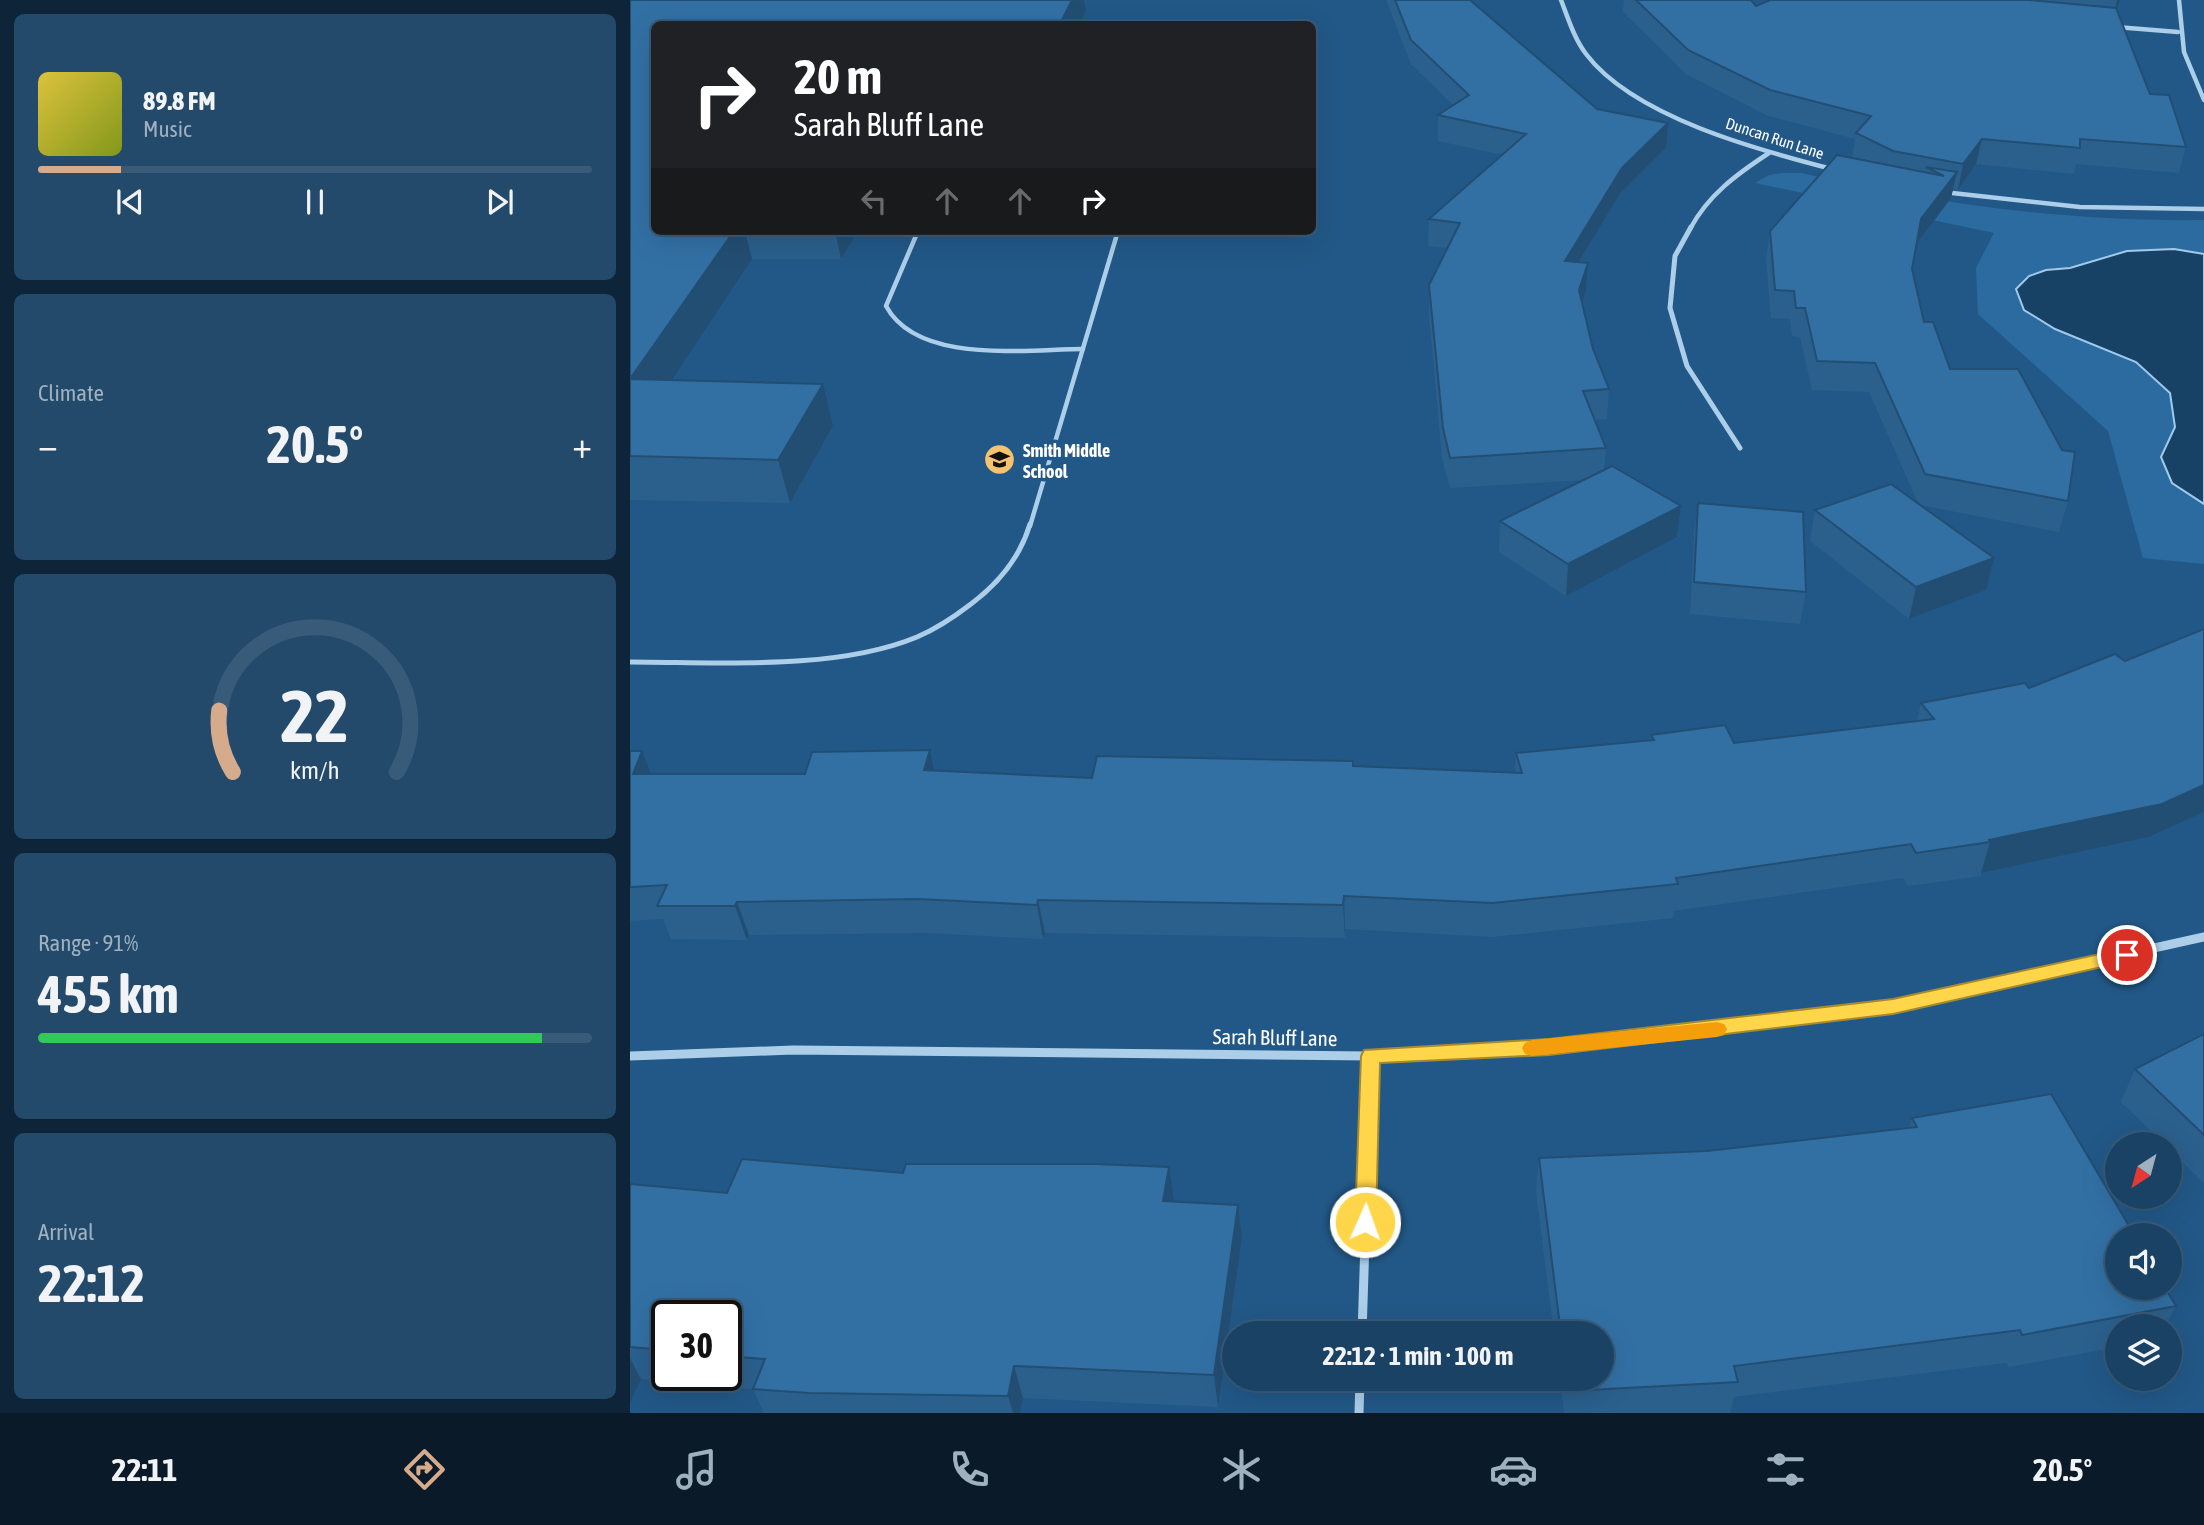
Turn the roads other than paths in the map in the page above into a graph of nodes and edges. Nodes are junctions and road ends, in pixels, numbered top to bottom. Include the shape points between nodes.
1 (1561, 0) edge
2 (2179, 0) edge
3 (2109, 26) edge
4 (2179, 32) junction
5 (2204, 100) edge
6 (1769, 153) junction
7 (1834, 170) edge
8 (1940, 191) edge
9 (2204, 209) edge
10 (916, 235) edge
11 (1117, 235) edge
12 (1083, 349) junction
13 (1740, 448) dead end
14 (630, 662) edge
15 (2204, 937) edge
16 (630, 1056) edge
17 (1371, 1056) junction
18 (1362, 1321) edge
19 (1360, 1391) edge
20 (1359, 1413) edge

1 - 6 street, Duncan Run Lane via 1592,61 1631,93
2 - 4 street
3 - 4 street
4 - 5 street
6 - 7 street, Duncan Run Lane
6 - 13 street via 1730,178 1698,214 1675,256 1670,308 1686,366
8 - 9 street via 2080,207
10 - 12 lane via 886,306 894,321 919,337 968,347
11 - 12 lane
12 - 14 lane via 1028,532 1006,573 970,606 914,639 849,654
15 - 17 street, Sarah Bluff Lane via 1893,1006 1549,1047
16 - 17 street, Sarah Bluff Lane via 793,1050
17 - 18 street
19 - 20 street

